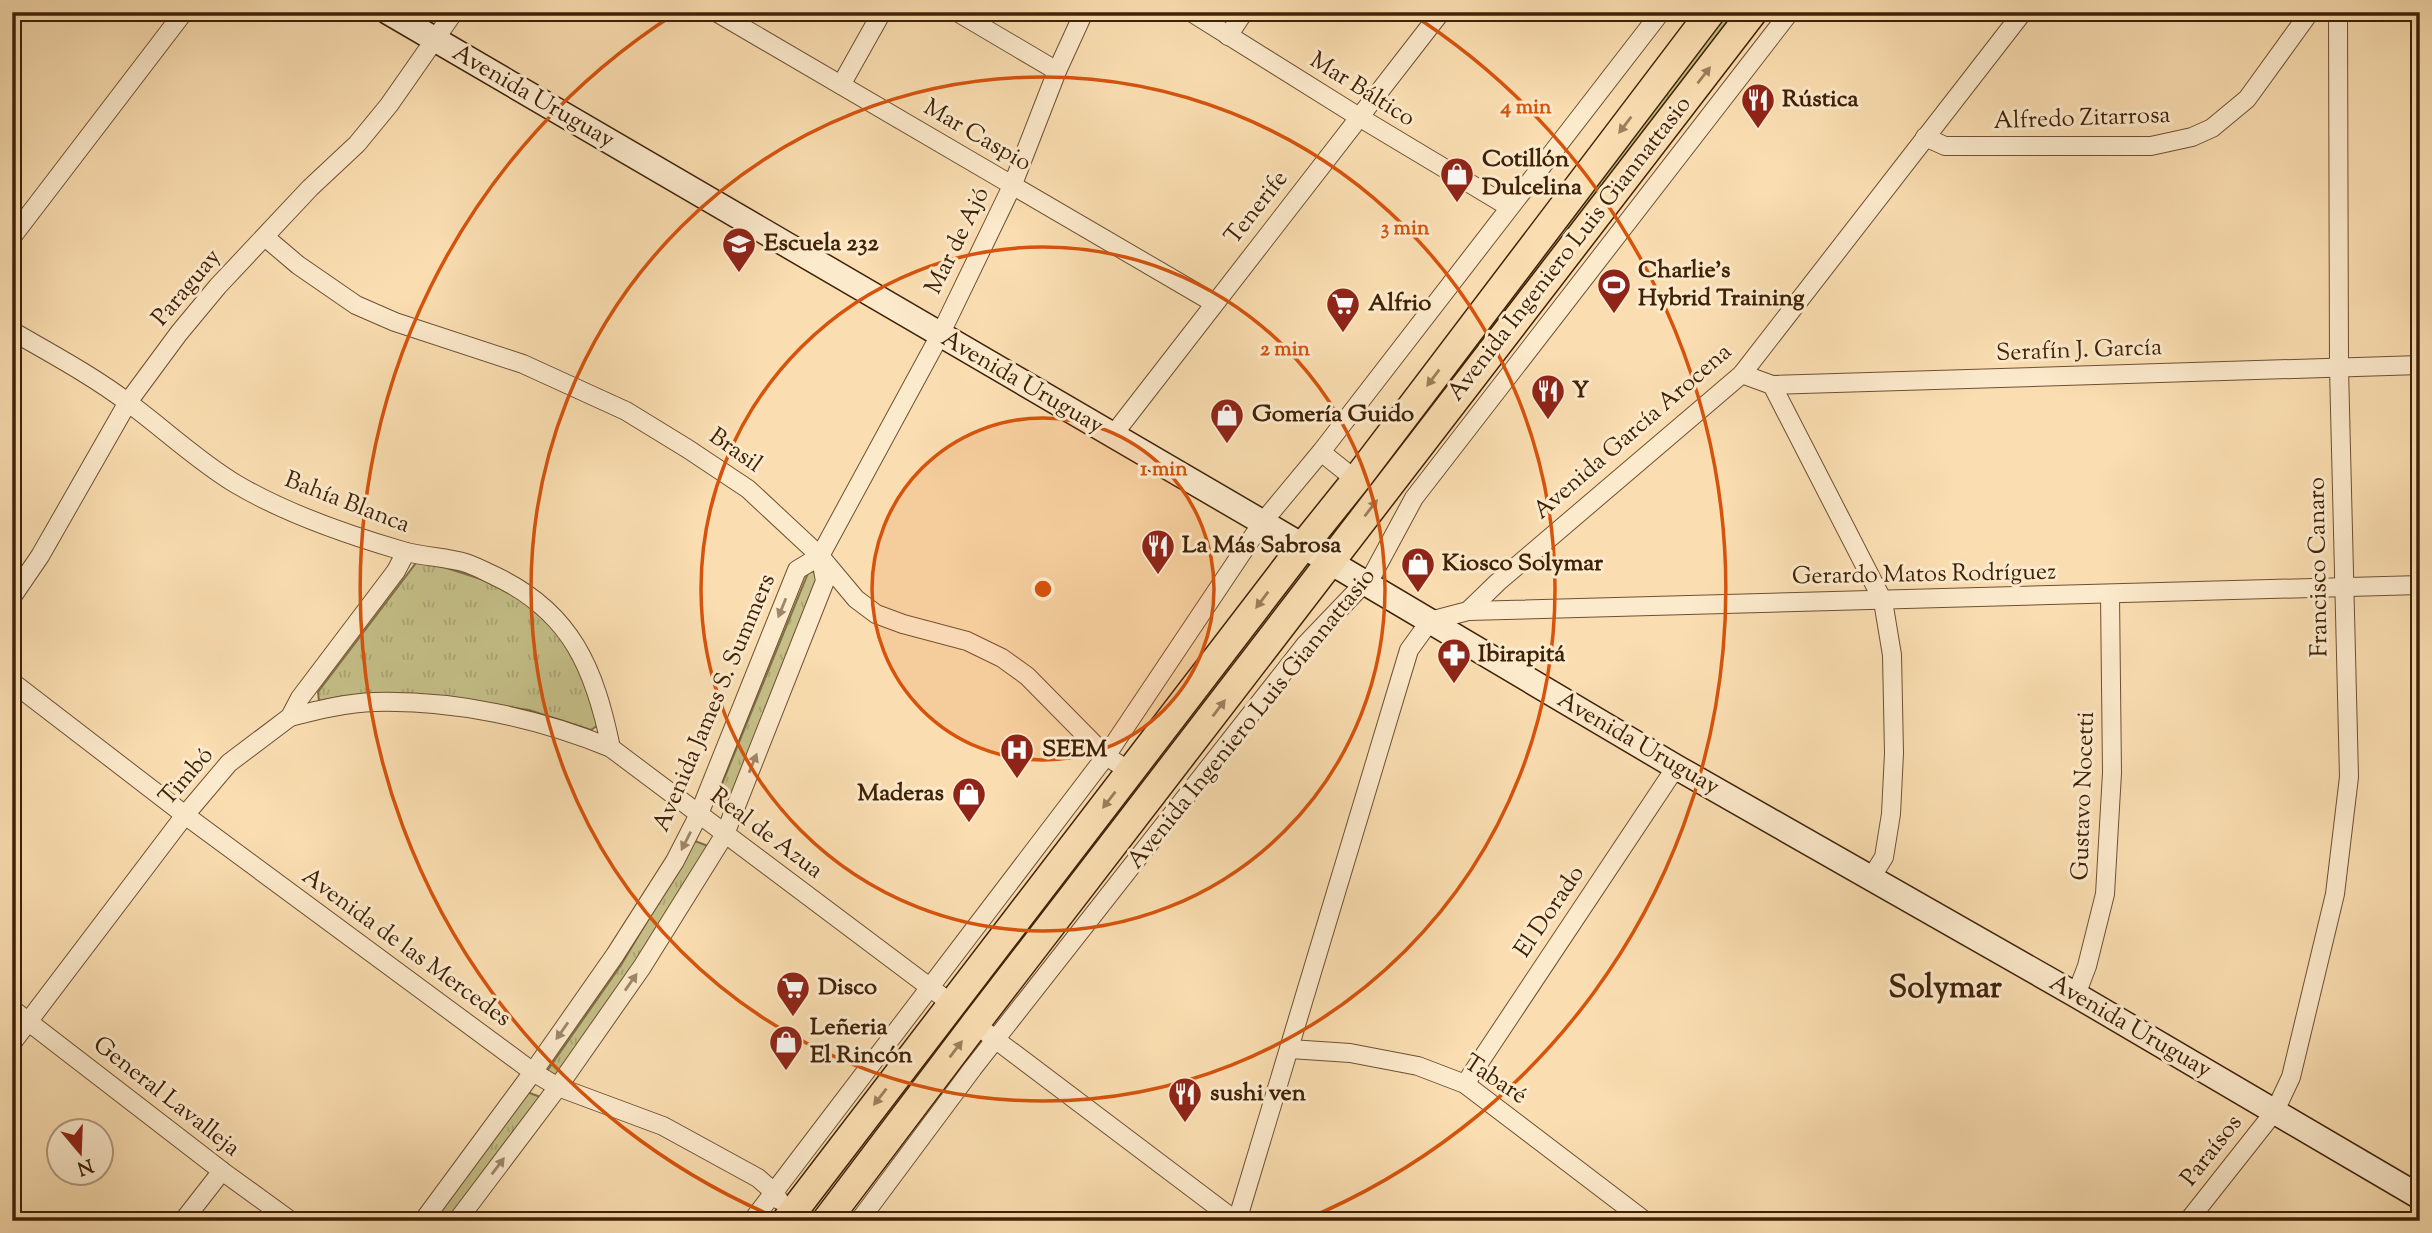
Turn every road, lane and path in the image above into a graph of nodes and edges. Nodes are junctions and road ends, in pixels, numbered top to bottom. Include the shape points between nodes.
1 (184, 12) edge
2 (388, 12) edge
3 (454, 12) edge
4 (716, 12) edge
5 (882, 12) edge
6 (957, 12) edge
7 (1084, 12) edge
8 (1191, 12) edge
9 (1244, 12) edge
10 (1441, 12) edge
11 (1661, 12) edge
12 (1711, 12) edge
13 (1753, 12) edge
14 (1790, 12) edge
15 (2023, 12) edge
16 (2310, 12) edge
17 (2338, 12) edge
18 (1228, 36) junction
19 (435, 39) junction
20 (1057, 71) junction
21 (841, 85) junction
22 (1359, 117) junction
23 (1925, 138) junction
24 (1013, 184) junction
25 (1509, 207) junction
26 (12, 237) edge
27 (265, 237) junction
28 (1214, 303) junction
29 (12, 331) edge
30 (940, 335) junction
31 (2420, 365) edge
32 (2339, 368) junction
33 (1742, 374) junction
34 (1772, 385) junction
35 (128, 402) junction
36 (1114, 435) junction
37 (1321, 452) junction
38 (1356, 480) junction
39 (1262, 523) junction
40 (1303, 546) junction
41 (406, 552) junction
42 (820, 556) junction
43 (1329, 562) junction
44 (1365, 583) junction
45 (2420, 585) edge
46 (2344, 587) junction
47 (2110, 595) junction
48 (12, 597) edge
49 (1884, 601) junction
50 (1468, 611) junction
51 (1430, 621) junction
52 (12, 682) edge
53 (290, 717) junction
54 (611, 748) junction
55 (1106, 756) junction
56 (1676, 767) junction
57 (1130, 772) junction
58 (699, 814) junction
59 (185, 815) junction
60 (725, 834) junction
61 (1871, 878) junction
62 (929, 986) junction
63 (2076, 995) junction
64 (952, 1004) junction
65 (12, 1009) edge
66 (28, 1021) junction
67 (985, 1031) junction
68 (12, 1043) edge
69 (1290, 1049) junction
70 (533, 1072) junction
71 (1465, 1084) junction
72 (558, 1087) junction
73 (2275, 1111) junction
74 (222, 1171) junction
75 (774, 1192) junction
76 (2420, 1197) edge
77 (788, 1218) edge
78 (183, 1221) edge
79 (292, 1221) edge
80 (423, 1221) edge
81 (457, 1221) edge
82 (752, 1221) edge
83 (826, 1221) edge
84 (859, 1221) edge
85 (1237, 1221) edge
86 (1645, 1221) edge
87 (2189, 1221) edge

1 - 26 street
2 - 19 street, Avenida Uruguay
3 - 19 street, Paraguay
4 - 21 street, Mar Caspio
5 - 21 street
6 - 20 street
7 - 20 street, Mar de Ajó
8 - 18 street, Mar Báltico
9 - 18 street
10 - 22 street, Tenerife
11 - 25 street
12 -> 38 main road, Avenida Ingeniero Luis Giannattasio
43 -> 13 main road, Avenida Ingeniero Luis Giannattasio
14 - 44 street, Avenida Ingeniero Luis Giannattasio via 1413,498
15 - 23 street, Avenida García Arocena
16 - 23 street, Alfredo Zitarrosa via 2247,99 2212,128 2192,137 2151,146 1945,146
17 - 32 street, Francisco Canaro
18 - 22 street, Mar Báltico
19 - 27 street, Paraguay via 357,144
19 - 30 street, Avenida Uruguay
20 - 24 street, Mar de Ajó
21 - 24 street, Mar Caspio
22 - 25 street, Mar Báltico
22 - 28 street, Tenerife
23 - 33 street, Avenida García Arocena
24 - 28 street, Mar Caspio
24 - 30 street, Mar de Ajó
25 - 37 street
27 - 35 street, Paraguay via 218,286
27 - 42 street, Brasil via 356,305 523,364 626,411 748,489
28 - 36 street, Tenerife
29 - 35 street, Bahía Blanca
30 - 36 street, Avenida Uruguay
30 - 42 street, Avenida James S. Summers
31 - 32 street, Serafín J. García
32 - 34 street, Serafín J. García
32 - 46 street, Francisco Canaro
33 - 34 street, Serafín J. García
33 - 50 street, Avenida García Arocena
34 - 49 street
35 - 41 street, Bahía Blanca via 235,483 285,508
35 - 48 street, Paraguay
36 - 39 street, Avenida Uruguay
37 - 38 street
37 - 39 street
38 - 40 main road, Avenida Ingeniero Luis Giannattasio
39 - 40 street, Avenida Uruguay
39 - 55 street
40 - 43 street, Avenida Uruguay
40 -> 57 main road, Avenida Ingeniero Luis Giannattasio
41 - 53 street, Timbó
41 - 54 street, Bahía Blanca via 467,563 513,585 546,608 576,645 595,682
42 - 55 street, Brasil via 856,599 876,614 967,641 1002,658 1027,676
42 -> 58 street, Avenida James S. Summers via 797,570
60 -> 42 street via 825,581
43 - 44 street, Avenida Uruguay
67 -> 43 main road, Avenida Ingeniero Luis Giannattasio
44 - 51 street, Avenida Uruguay
44 - 67 street, Avenida Ingeniero Luis Giannattasio via 1306,645
45 - 46 street, Gerardo Matos Rodríguez
46 - 47 street, Gerardo Matos Rodríguez
46 - 73 street, Francisco Canaro via 2349,777 2335,894 2291,1077
47 - 49 street, Gerardo Matos Rodríguez
47 - 63 street, Gustavo Nocetti via 2112,773 2105,894
49 - 50 street, Gerardo Matos Rodríguez
49 - 61 street via 1892,655 1894,753 1884,857
50 - 51 street, Gerardo Matos Rodríguez
51 - 56 street, Avenida Uruguay
51 - 69 street via 1409,650
52 - 59 street, Avenida de las Mercedes
53 - 54 street, Real de Azua via 374,702 430,705 531,721
53 - 59 street, Timbó via 229,763
54 - 58 street, Real de Azua
55 - 57 street, Brasil
55 - 62 street
56 - 61 street, Avenida Uruguay
56 - 71 street, El Dorado
57 -> 64 main road, Avenida Ingeniero Luis Giannattasio
58 - 60 street, Real de Azua
58 -> 70 street, Avenida James S. Summers via 615,955
59 - 66 street, Timbó
59 - 70 street, Avenida de las Mercedes
60 - 62 street, Real de Azua
72 -> 60 street via 642,967
61 - 63 street, Avenida Uruguay
62 - 64 street, Real de Azua
62 - 75 street
63 - 73 street, Avenida Uruguay
64 -> 77 main road, Avenida Ingeniero Luis Giannattasio
65 - 66 street, General Lavalleja
66 - 68 street, Timbó
66 - 74 street, General Lavalleja
83 -> 67 main road, Avenida Ingeniero Luis Giannattasio
67 - 84 street, Avenida Ingeniero Luis Giannattasio
67 - 85 street
69 - 71 street, Tabaré via 1418,1066
69 - 85 street
70 - 72 street, Avenida de las Mercedes
70 - 80 street, Avenida James S. Summers
71 - 86 street, Tabaré
72 - 75 street, Avenida de las Mercedes via 663,1126 758,1178
81 -> 72 street
73 - 76 street, Avenida Uruguay
73 - 87 street, Paraísos
74 - 78 street
74 - 79 street, General Lavalleja
75 - 77 street, Avenida de las Mercedes
75 - 82 street

